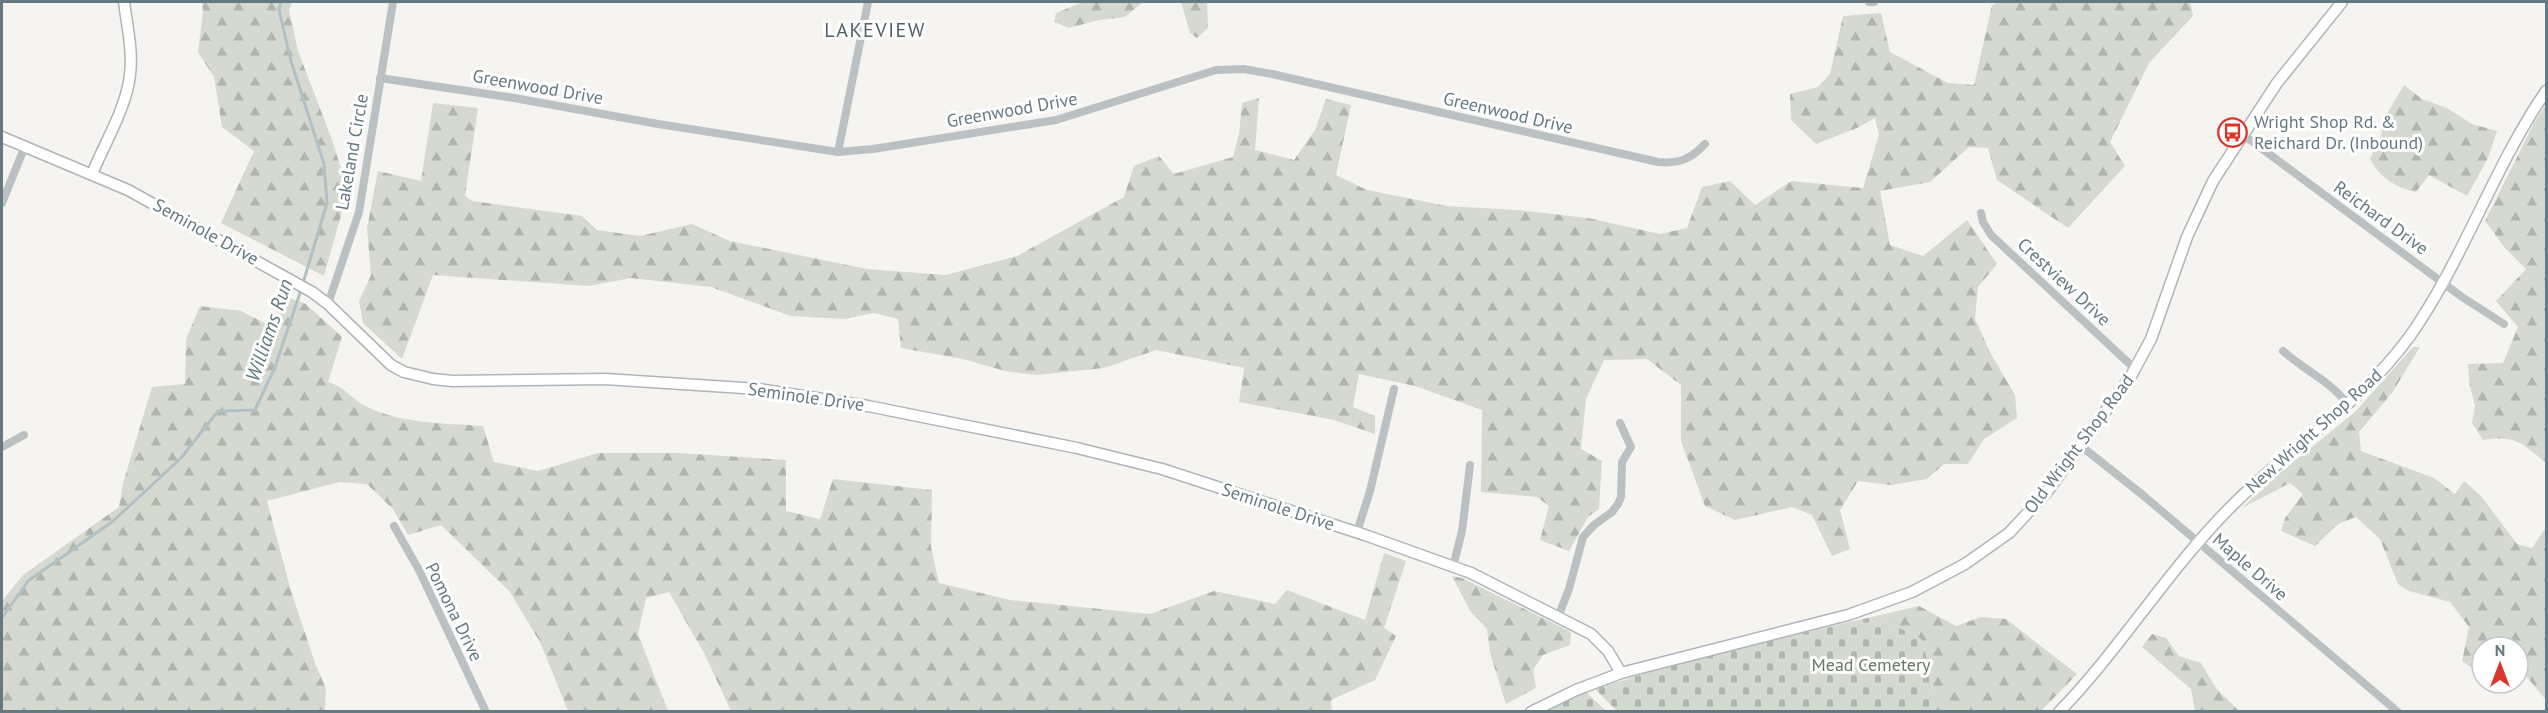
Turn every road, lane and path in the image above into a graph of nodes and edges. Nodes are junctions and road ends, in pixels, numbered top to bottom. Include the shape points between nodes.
1 (124, 2) edge
2 (393, 2) edge
3 (868, 2) edge
4 (1869, 2) edge
5 (1874, 2) edge
6 (2342, 2) edge
7 (380, 78) junction
8 (2547, 91) edge
9 (2242, 134) junction
10 (2, 137) edge
11 (1705, 144) dead end
12 (25, 146) junction
13 (838, 152) junction
14 (92, 174) junction
15 (2, 203) edge
16 (1981, 213) dead end
17 (2442, 281) junction
18 (328, 304) junction
19 (2504, 324) dead end
20 (2283, 351) dead end
21 (2135, 369) junction
22 (1394, 389) dead end
23 (2348, 405) junction
24 (1620, 423) dead end
25 (24, 435) dead end
26 (2081, 446) junction
27 (2, 447) edge
28 (1470, 465) dead end
29 (394, 526) dead end
30 (1357, 532) junction
31 (2199, 543) junction
32 (1454, 567) junction
33 (1558, 617) junction
34 (1621, 673) junction
35 (486, 711) edge
36 (1531, 711) edge
37 (2059, 711) edge
38 (2398, 711) edge

1 - 14 street via 130,78
2 - 7 street, Lakeland Circle
3 - 13 street
4 - 5 street
6 - 9 street, Old Wright Shop Road
7 - 13 street, Greenwood Drive
7 - 18 street, Lakeland Circle via 359,212
8 - 17 street, New Wright Shop Road via 2505,160
9 - 17 street, Reichard Drive
9 - 21 street, Old Wright Shop Road via 2198,211 2158,320
10 - 12 street, Seminole Drive
11 - 13 street, Greenwood Drive via 1689,159 1658,162 1272,74 1230,68 1056,120
12 - 14 street, Seminole Drive
12 - 15 street
14 - 18 street, Seminole Drive via 158,205
16 - 21 street, Crestview Drive via 1991,235
17 - 19 street, Reichard Drive
17 - 23 street, New Wright Shop Road via 2411,334
18 - 30 street, Seminole Drive via 391,365 423,377 452,381 692,383 813,396 1129,460
20 - 23 street via 2338,390
21 - 26 street, Old Wright Shop Road
22 - 30 street
23 - 31 street, New Wright Shop Road via 2247,491
24 - 33 street via 1631,447 1620,469 1621,496 1612,512 1583,537
25 - 27 street
26 - 31 street, Maple Drive
26 - 34 street, Old Wright Shop Road via 2047,492 2009,533 1965,564 1912,592 1848,615
28 - 32 street
29 - 35 street, Pomona Drive
30 - 32 street, Seminole Drive
31 - 37 street, New Wright Shop Road
31 - 38 street, Maple Drive
32 - 33 street, Seminole Drive
33 - 34 street, Seminole Drive via 1591,634
34 - 36 street, Old Wright Shop Road

